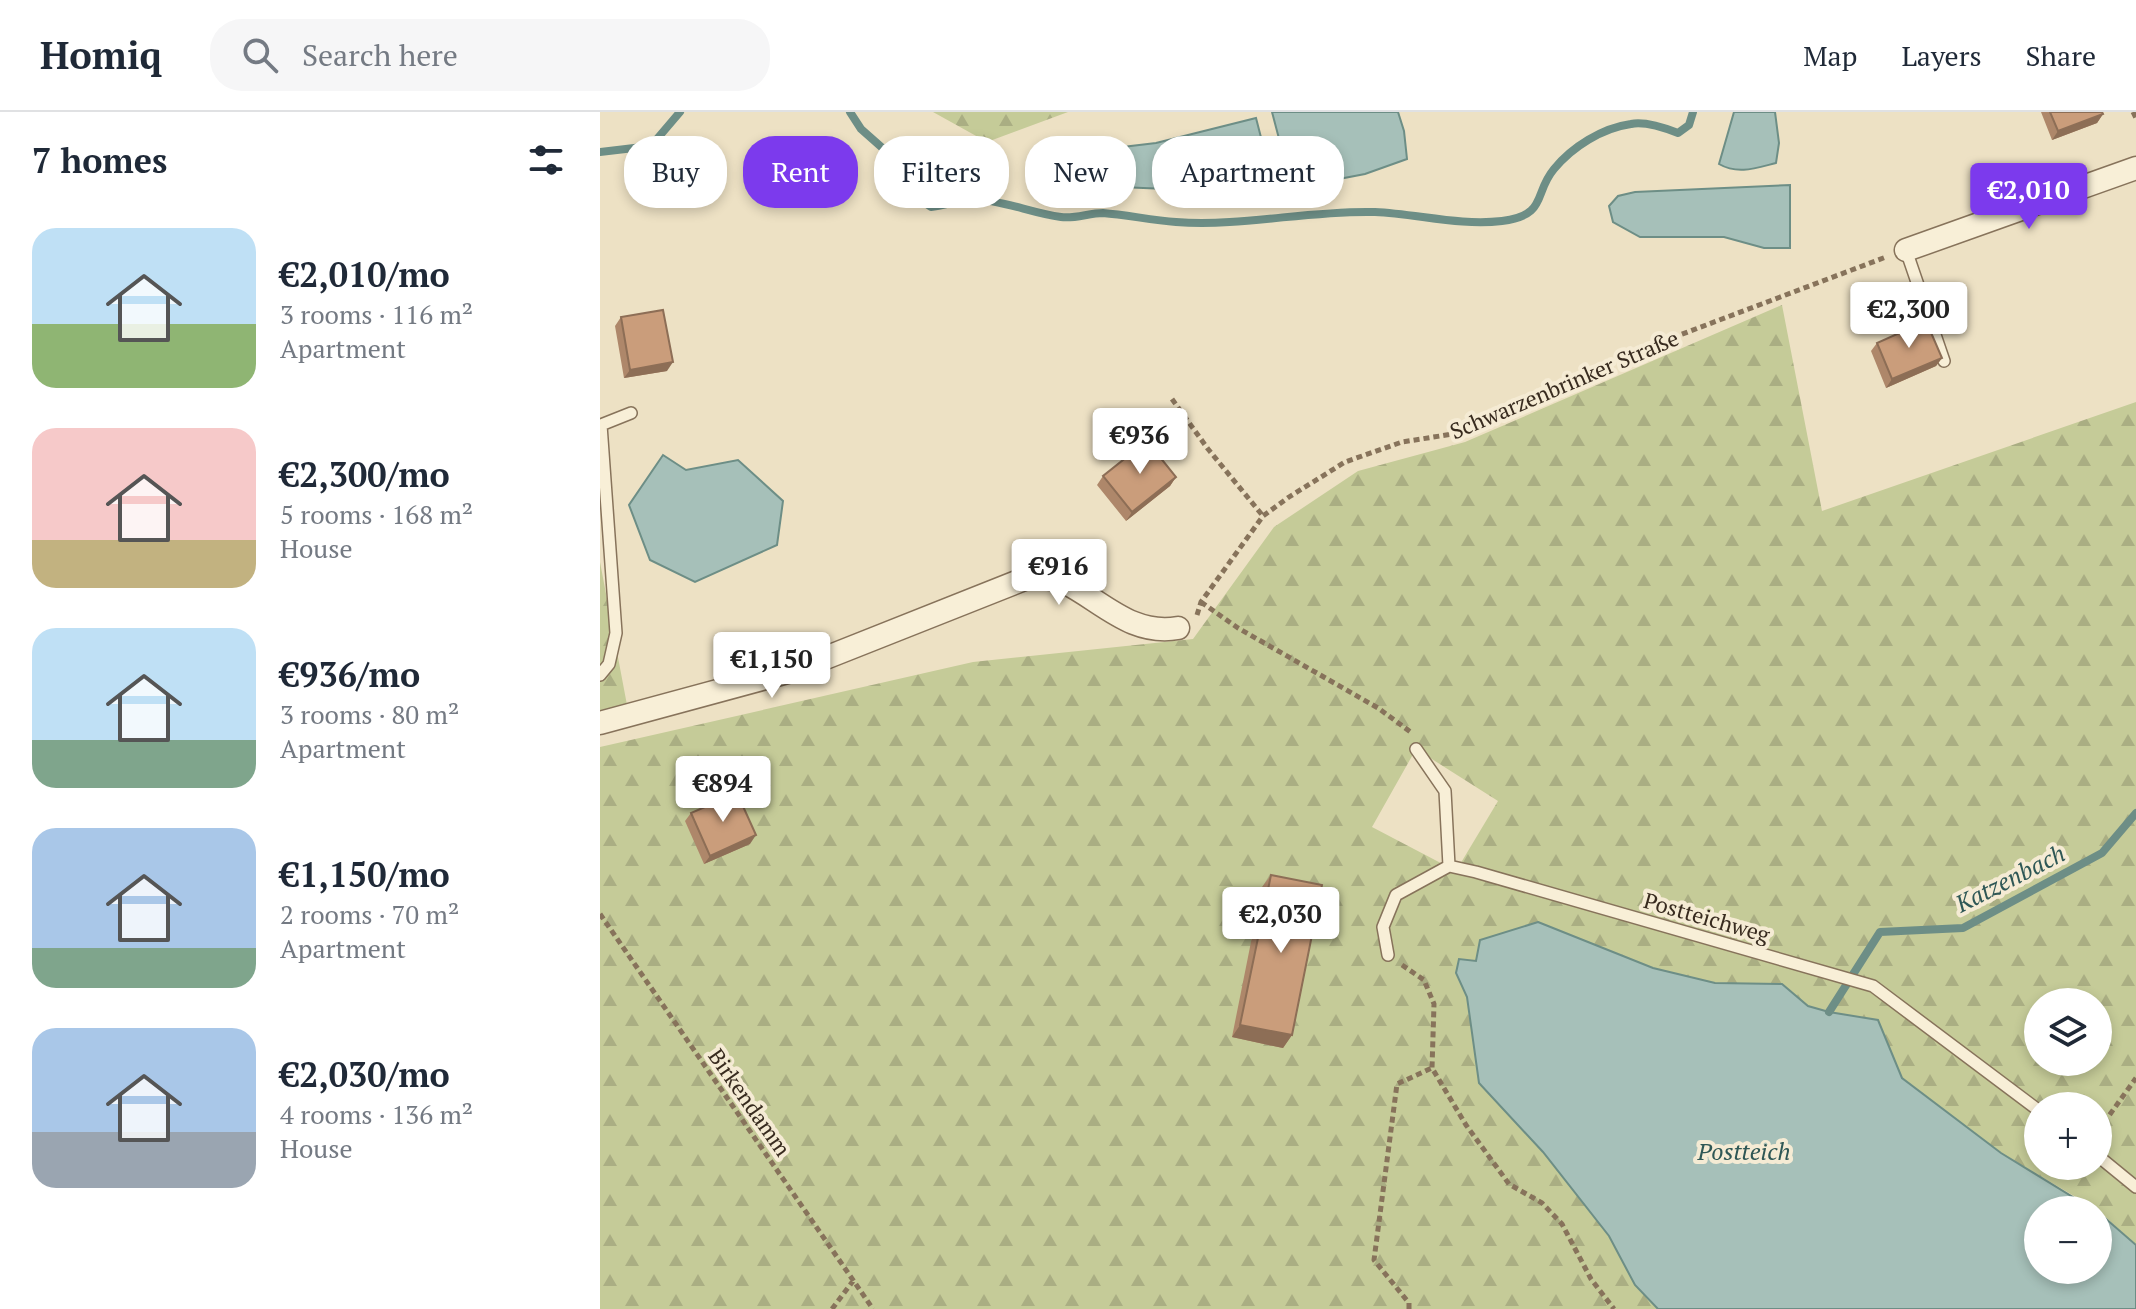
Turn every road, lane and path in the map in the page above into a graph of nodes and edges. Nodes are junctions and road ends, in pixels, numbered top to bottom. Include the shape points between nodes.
1 (2133, 112) edge
2 (2136, 118) edge
3 (2136, 168) edge
4 (1906, 250) junction
5 (1944, 361) edge
6 (1172, 399) dead end
7 (631, 413) dead end
8 (1263, 516) junction
9 (1201, 602) junction
10 (1178, 628) joint
11 (600, 675) edge
12 (600, 723) edge
13 (1416, 749) joint
14 (1449, 866) junction
15 (600, 914) edge
16 (1388, 955) joint
17 (1432, 1068) junction
18 (2136, 1078) edge
19 (2024, 1099) edge
20 (2112, 1111) edge
21 (2112, 1167) edge
22 (2136, 1187) edge
23 (853, 1281) junction
24 (832, 1309) edge
25 (873, 1309) edge
26 (1409, 1309) edge
27 (1614, 1309) edge

1 - 2 path
3 - 4 street
4 - 5 lane
4 - 8 path, Schwarzenbrinker Straße via 1611,361 1459,433 1402,442 1345,462
6 - 8 path
7 - 11 lane via 601,425 616,633 609,664
8 - 9 path, Schwarzenbrinker Straße
9 - 10 path, Schwarzenbrinker Straße via 1194,623
9 - 13 path via 1378,708 1411,731
10 - 12 street via 1160,631 1121,618 1062,581 1027,578 795,670
13 - 14 lane via 1445,791
14 - 16 lane via 1396,895 1383,927
14 - 19 lane, Postteichweg via 1873,986
15 - 23 path, Birkendamm
16 - 17 path via 1424,980 1434,1004
17 - 26 path via 1397,1084 1374,1260
17 - 27 path via 1509,1184 1542,1203 1562,1224
18 - 20 path
21 - 22 lane
23 - 24 path
23 - 25 path, Birkendamm

